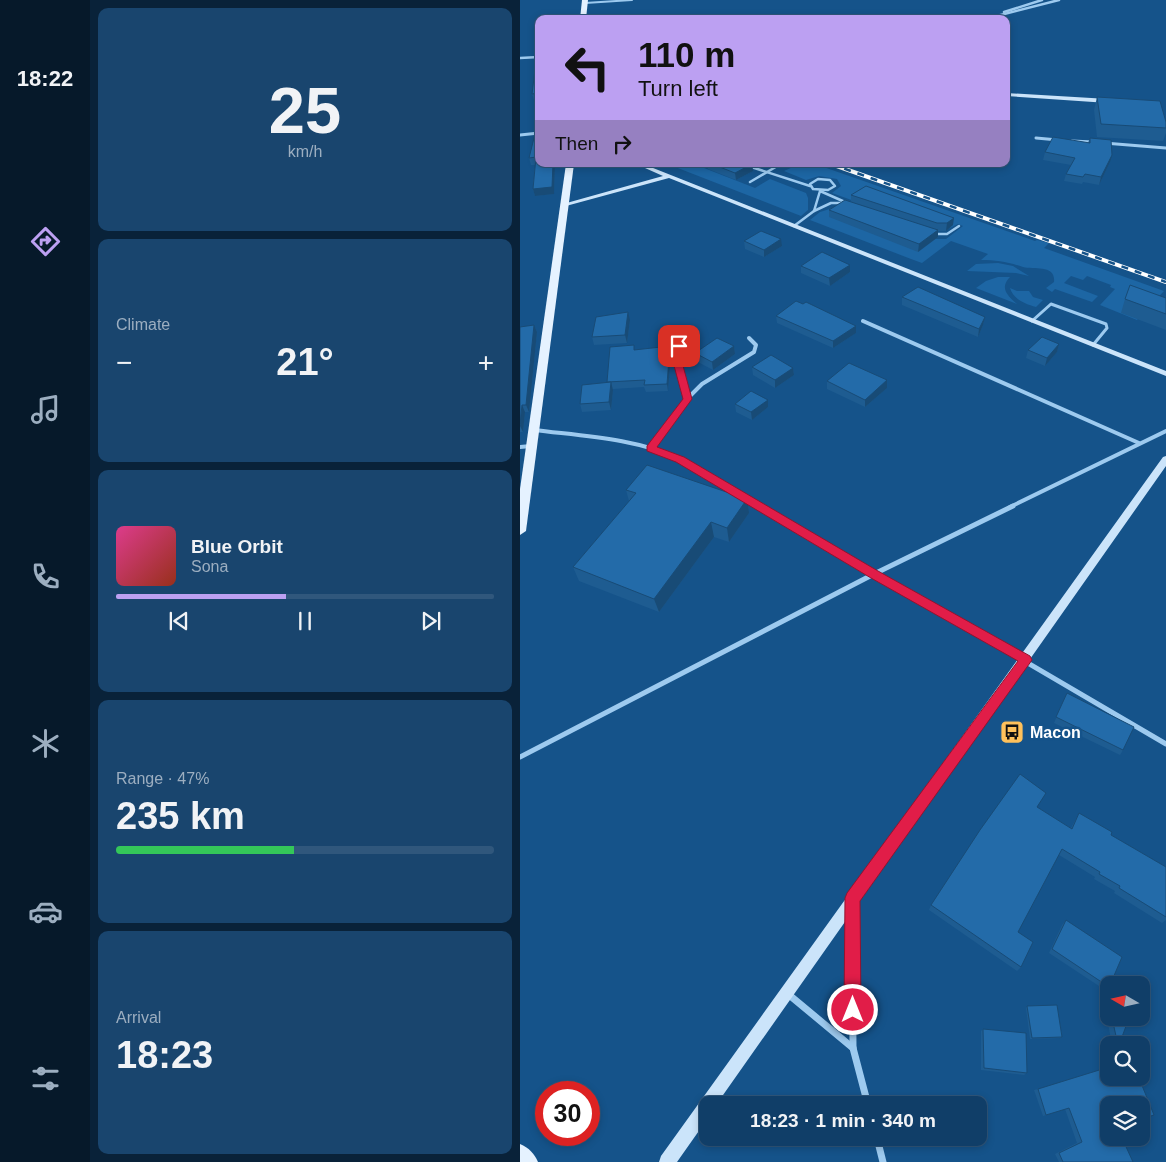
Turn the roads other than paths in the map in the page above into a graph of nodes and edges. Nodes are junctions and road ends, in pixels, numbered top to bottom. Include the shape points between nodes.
1 (632, 0) edge
2 (1042, 0) edge
3 (1059, 0) edge
4 (585, 2) edge
5 (1002, 14) junction
6 (583, 15) edge
7 (999, 15) edge
8 (535, 57) edge
9 (520, 58) edge
10 (1010, 94) edge
11 (1119, 102) edge
12 (535, 134) edge
13 (520, 135) edge
14 (1036, 138) dead end
15 (1166, 148) edge
16 (570, 167) edge
17 (646, 167) edge
18 (750, 167) edge
19 (776, 167) edge
20 (766, 173) junction
21 (669, 176) junction
22 (750, 182) dead end
23 (810, 186) junction
24 (820, 191) junction
25 (566, 204) junction
26 (814, 211) junction
27 (794, 226) junction
28 (959, 226) dead end
29 (931, 234) edge
30 (863, 320) dead end
31 (1032, 321) junction
32 (749, 338) dead end
33 (1093, 345) junction
34 (679, 346) dead end
35 (1166, 374) edge
36 (688, 399) junction
37 (534, 430) junction
38 (1166, 431) edge
39 (1139, 444) junction
40 (531, 446) junction
41 (520, 448) edge
42 (650, 448) junction
43 (1166, 459) edge
44 (520, 531) edge
45 (874, 574) junction
46 (1026, 660) junction
47 (1166, 744) edge
48 (520, 757) edge
49 (852, 898) junction
50 (786, 992) junction
51 (853, 1048) junction
52 (866, 1096) edge
53 (878, 1146) edge
54 (520, 1154) edge
55 (528, 1162) edge
56 (667, 1162) edge
57 (883, 1162) edge

1 - 4 lane
2 - 5 street
3 - 5 street
4 - 6 main road
5 - 7 street
8 - 9 street
10 - 11 main road
12 - 13 street
14 - 15 street
16 - 25 main road
17 - 21 main road
18 - 20 lane
19 - 20 lane
20 - 22 lane
20 - 23 lane
21 - 25 main road
21 - 27 main road
23 - 24 lane
23 - 24 lane via 812,182 823,179 835,184 832,189
24 - 26 lane
24 - 26 lane via 847,204 831,203
25 - 37 main road
26 - 27 lane
27 - 31 main road
28 - 29 lane via 948,234
30 - 39 street
31 - 33 main road
31 - 33 lane via 1051,304 1106,324 1107,328
32 - 36 street via 756,344 754,352 706,380
33 - 35 main road
34 - 36 street via 678,362
36 - 42 street
37 - 40 main road
37 - 42 street
38 - 39 street
39 - 45 street
40 - 41 street
40 - 44 main road
42 - 45 street via 680,459
43 - 46 main road
45 - 46 street
45 - 48 street
46 - 47 street
46 - 49 main road
49 - 50 main road
49 - 51 street
50 - 51 street
50 - 56 main road
51 - 52 street
53 - 57 street
54 - 55 main road

